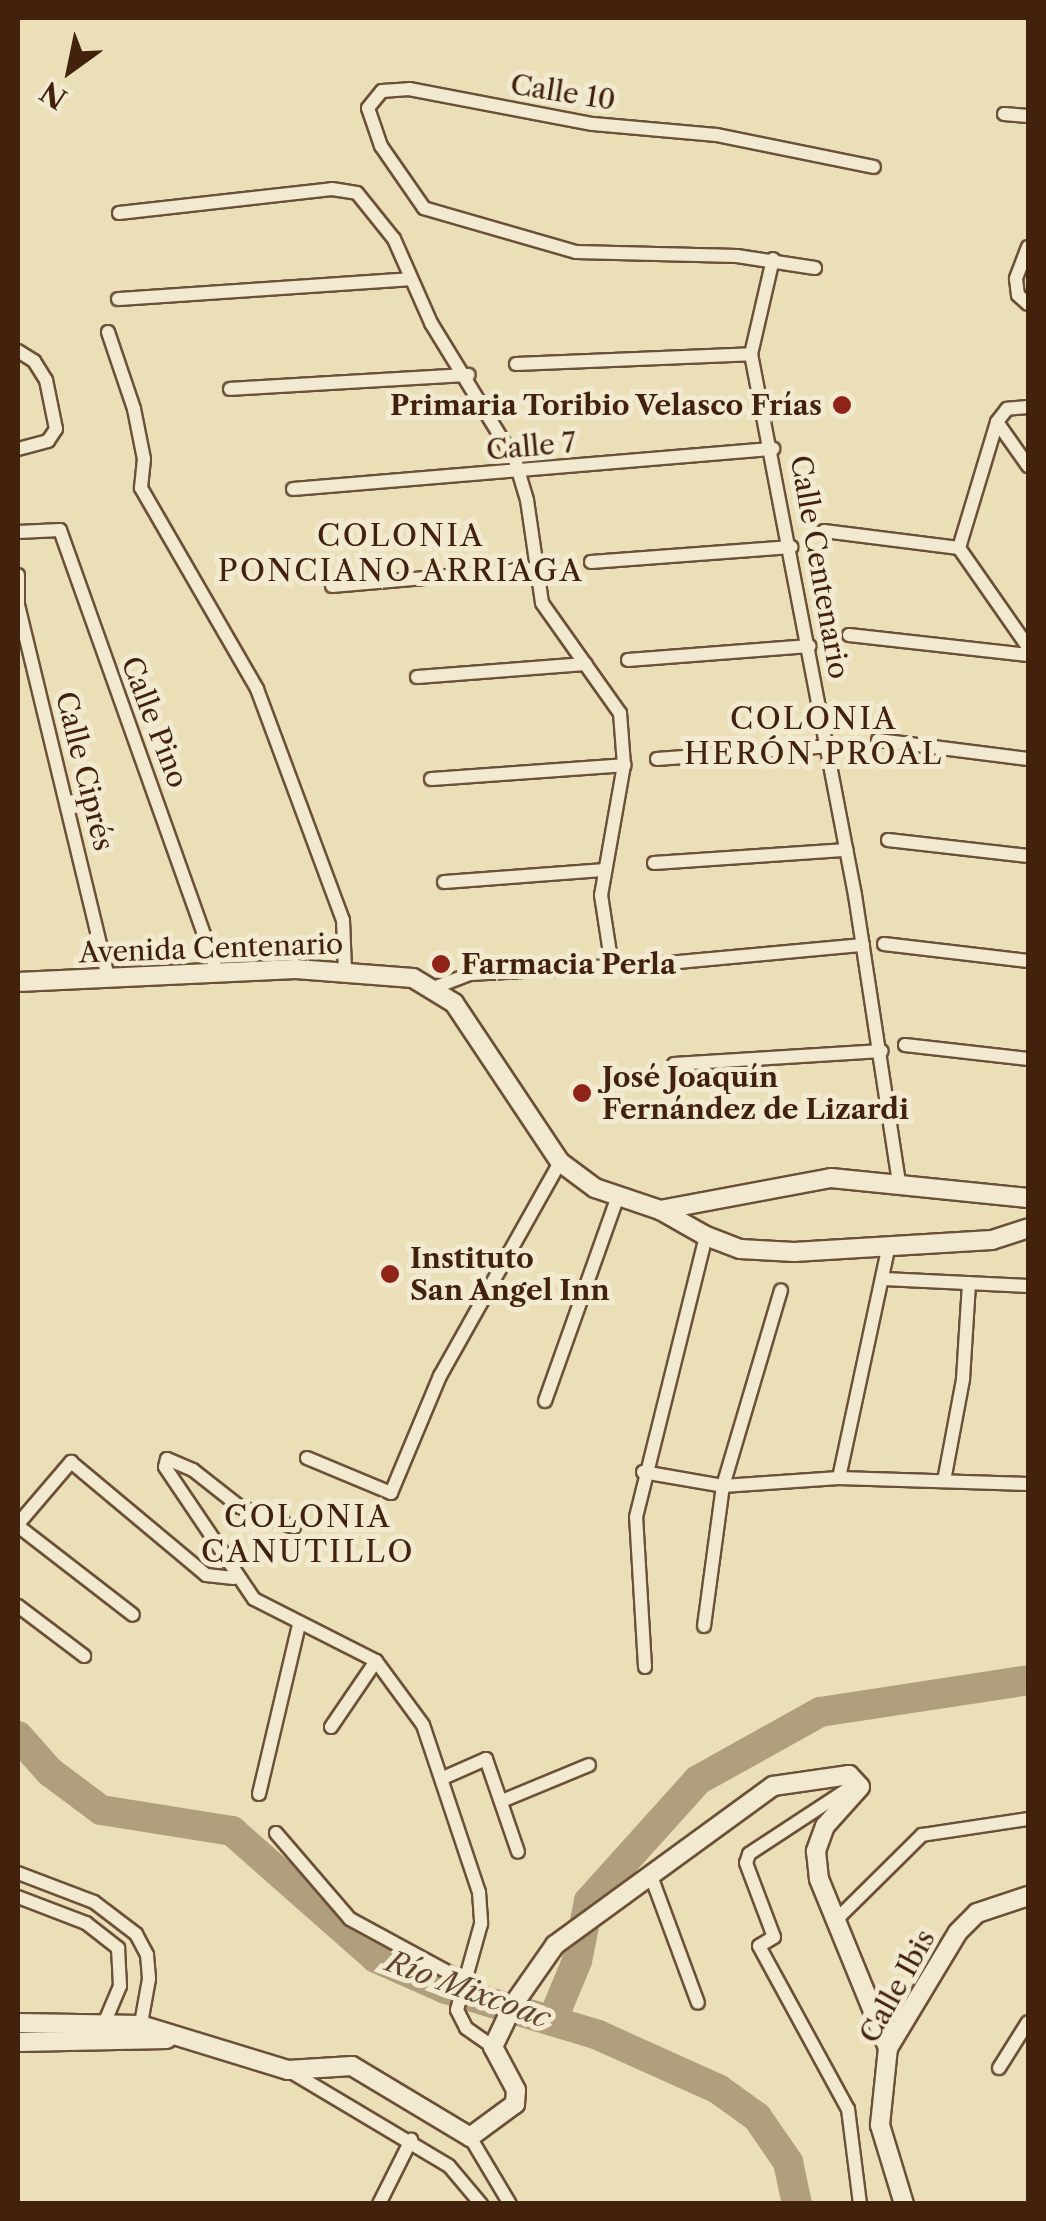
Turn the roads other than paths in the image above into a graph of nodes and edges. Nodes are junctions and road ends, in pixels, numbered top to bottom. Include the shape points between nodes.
1 (1004, 114) dead end
2 (1028, 116) edge
3 (874, 167) dead end
4 (119, 213) dead end
5 (1028, 247) edge
6 (773, 260) junction
7 (815, 268) dead end
8 (410, 279) junction
9 (118, 299) dead end
10 (1028, 304) edge
11 (108, 332) dead end
12 (18, 351) edge
13 (751, 354) junction
14 (516, 364) dead end
15 (468, 375) junction
16 (230, 389) dead end
17 (1028, 407) edge
18 (997, 422) junction
19 (18, 449) edge
20 (773, 450) junction
21 (1028, 466) edge
22 (520, 473) junction
23 (293, 488) dead end
24 (824, 530) dead end
25 (18, 532) edge
26 (790, 546) junction
27 (959, 548) junction
28 (592, 562) dead end
29 (540, 568) junction
30 (18, 575) edge
31 (332, 586) dead end
32 (849, 634) dead end
33 (809, 646) junction
34 (1028, 647) edge
35 (1028, 656) edge
36 (628, 660) dead end
37 (586, 664) junction
38 (416, 677) dead end
39 (878, 740) dead end
40 (828, 746) junction
41 (1028, 758) edge
42 (656, 760) dead end
43 (624, 765) junction
44 (431, 780) dead end
45 (888, 840) dead end
46 (847, 850) junction
47 (1028, 856) edge
48 (654, 862) dead end
49 (603, 870) junction
50 (444, 882) dead end
51 (884, 944) dead end
52 (863, 945) junction
53 (1028, 961) edge
54 (646, 965) dead end
55 (341, 969) junction
56 (217, 972) junction
57 (108, 978) junction
58 (18, 982) edge
59 (434, 988) junction
60 (905, 1045) dead end
61 (882, 1051) junction
62 (1028, 1059) edge
63 (674, 1064) dead end
64 (560, 1162) junction
65 (899, 1181) junction
66 (1028, 1198) edge
67 (618, 1200) junction
68 (660, 1210) junction
69 (1028, 1228) edge
70 (706, 1236) junction
71 (888, 1249) junction
72 (885, 1280) junction
73 (970, 1283) junction
74 (1028, 1286) edge
75 (781, 1290) dead end
76 (545, 1401) dead end
77 (306, 1458) dead end
78 (643, 1472) junction
79 (839, 1478) junction
80 (944, 1481) junction
81 (1028, 1482) edge
82 (723, 1486) junction
83 (18, 1525) edge
84 (294, 1527) dead end
85 (234, 1578) junction
86 (18, 1606) edge
87 (133, 1615) dead end
88 (299, 1624) junction
89 (704, 1626) dead end
90 (84, 1656) dead end
91 (376, 1660) junction
92 (645, 1667) dead end
93 (331, 1727) dead end
94 (590, 1765) dead end
95 (444, 1778) junction
96 (858, 1783) junction
97 (260, 1794) dead end
98 (502, 1800) junction
99 (1028, 1818) edge
100 (276, 1833) dead end
101 (518, 1852) dead end
102 (18, 1873) edge
103 (651, 1876) junction
104 (1028, 1896) edge
105 (18, 1897) edge
106 (836, 1920) junction
107 (464, 1981) junction
108 (698, 2003) dead end
109 (105, 2022) junction
110 (1028, 2022) edge
111 (18, 2024) edge
112 (139, 2033) junction
113 (18, 2042) edge
114 (96, 2042) junction
115 (493, 2046) junction
116 (888, 2048) junction
117 (999, 2068) dead end
118 (288, 2070) junction
119 (470, 2137) junction
120 (411, 2140) junction
121 (380, 2204) edge
122 (481, 2204) edge
123 (510, 2204) edge
124 (860, 2204) edge
125 (904, 2204) edge

1 - 2 street
3 - 6 street, Calle 10 via 717,135 594,124 409,89 382,91 368,119 424,208 576,252
4 - 8 street via 332,189 357,193 394,239
5 - 10 street via 1016,278 1018,295
6 - 7 street
6 - 13 street, Calle Centenario
8 - 9 street
8 - 15 street
11 - 55 street via 134,409 144,460 141,488 256,689 343,920
12 - 19 street via 34,360 46,380 56,429 41,444
13 - 14 street
13 - 20 street, Calle Centenario
15 - 16 street
15 - 22 street
17 - 18 street via 1007,409
18 - 21 street
18 - 27 street
20 - 22 street, Calle 7
20 - 26 street, Calle Centenario
22 - 23 street, Calle 7
22 - 29 street
24 - 27 street
25 - 56 street, Calle Pino via 60,530
26 - 28 street
26 - 33 street, Calle Centenario
27 - 34 street
29 - 31 street
29 - 37 street via 542,603
30 - 57 street, Calle Ciprés via 18,604
32 - 35 street
33 - 36 street
33 - 40 street, Calle Centenario
37 - 38 street
37 - 43 street via 620,712
39 - 41 street
40 - 42 street
40 - 46 street, Calle Centenario
43 - 44 street
43 - 49 street
45 - 47 street
46 - 48 street
46 - 52 street, Calle Centenario
49 - 50 street
49 - 59 street via 612,966 470,974
51 - 53 street
52 - 54 street
52 - 61 street, Calle Centenario
55 - 56 street, Avenida Centenario
55 - 59 street, Avenida Centenario
56 - 57 street, Avenida Centenario
57 - 58 street, Avenida Centenario
59 - 64 street via 467,1021
60 - 62 street
61 - 63 street
61 - 65 street, Calle Centenario
64 - 67 street
64 - 77 street via 440,1376 392,1493
65 - 66 street
65 - 68 street via 812,1180
67 - 68 street
67 - 76 street
68 - 70 street
69 - 71 street via 992,1240
70 - 71 street via 762,1252
70 - 78 street
71 - 72 street
72 - 73 street
72 - 79 street
73 - 74 street
73 - 80 street
75 - 82 street
78 - 82 street
78 - 92 street via 636,1517
79 - 80 street
79 - 82 street
80 - 81 street
82 - 89 street
83 - 85 street via 71,1462 212,1578
83 - 87 street
84 - 85 street via 240,1507 194,1470 167,1459 165,1467 186,1491
85 - 88 street via 265,1607
86 - 90 street
88 - 91 street
88 - 97 street
91 - 93 street
91 - 95 street via 423,1725
94 - 98 street
95 - 98 street via 486,1759
95 - 107 street via 480,1892 480,1924
96 - 103 street via 850,1775 824,1775 773,1786
96 - 106 street via 857,1794 825,1826 816,1850
96 - 124 street via 749,1854 746,1863 774,1937 759,1946 848,2109
98 - 101 street
99 - 106 street via 922,1835
100 - 107 street via 350,1919
102 - 112 street via 94,1902 136,1934 148,1955 149,1979
103 - 108 street
103 - 115 street via 555,1945 512,2005
104 - 116 street, Calle Ibis via 977,1913 958,1932
105 - 109 street via 86,1923 118,1948 120,1986
106 - 116 street
107 - 115 street via 457,2010 466,2028
109 - 111 street
109 - 112 street
109 - 114 street
110 - 117 street
112 - 114 street
112 - 118 street
113 - 114 street
115 - 119 street via 516,2090 515,2104
116 - 125 street, Calle Ibis via 880,2125
118 - 119 street via 352,2066
118 - 120 street
119 - 123 street
120 - 121 street
120 - 122 street via 450,2166

